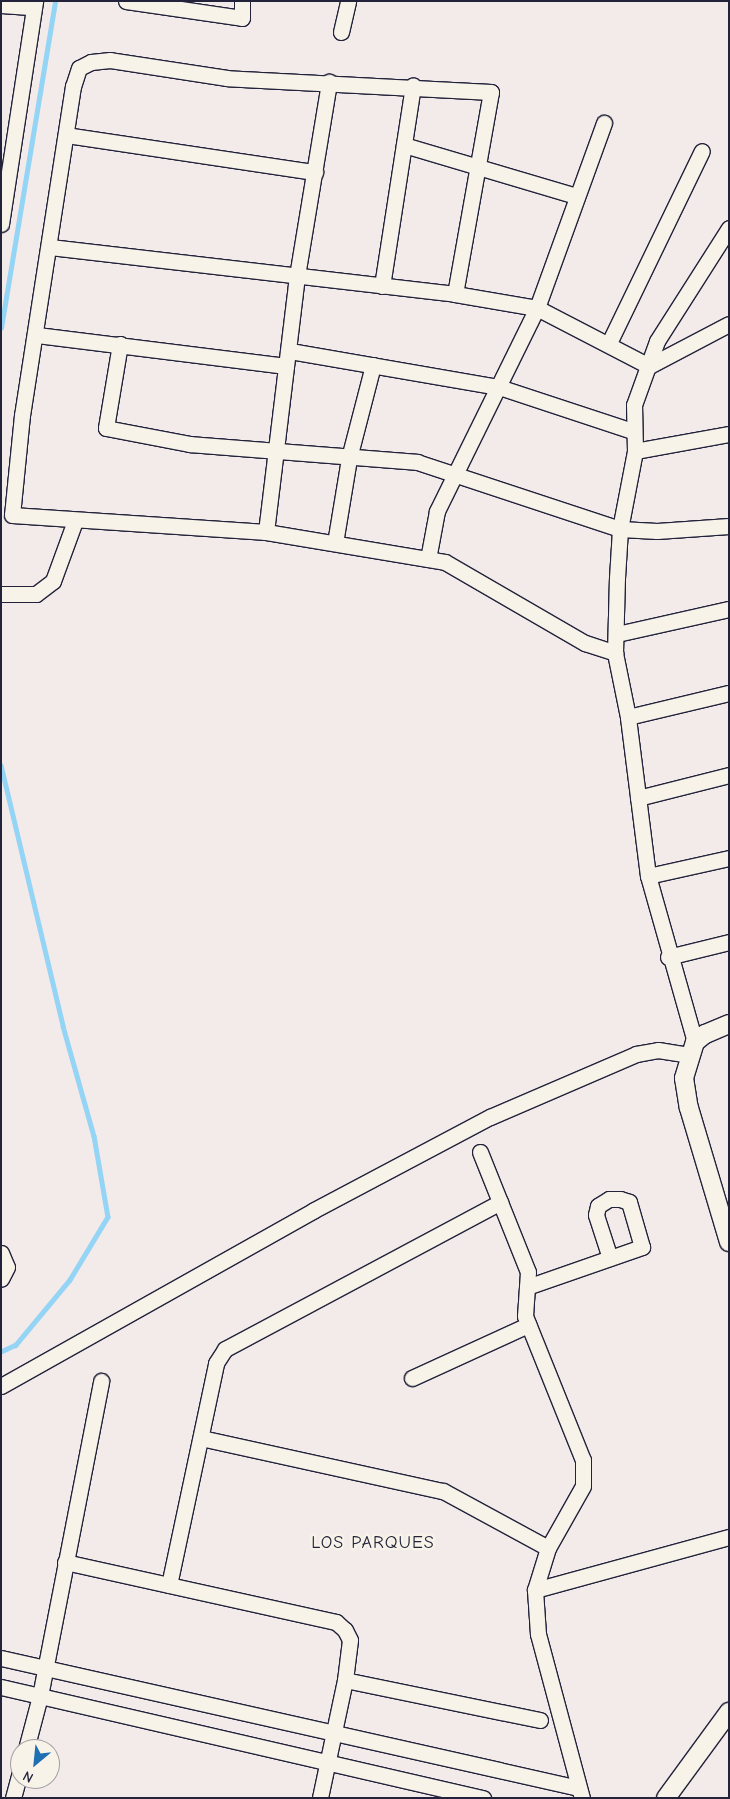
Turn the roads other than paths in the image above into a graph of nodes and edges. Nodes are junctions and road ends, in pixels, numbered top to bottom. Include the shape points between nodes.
1 (126, 1) edge
2 (242, 1) edge
3 (348, 1) edge
4 (34, 4) edge
5 (1, 5) edge
6 (341, 32) dead end
7 (329, 82) junction
8 (413, 85) junction
9 (604, 123) dead end
10 (66, 135) junction
11 (404, 145) junction
12 (702, 151) dead end
13 (478, 166) junction
14 (315, 172) junction
15 (576, 196) junction
16 (1, 224) edge
17 (729, 228) edge
18 (50, 246) junction
19 (297, 276) junction
20 (382, 286) junction
21 (455, 294) junction
22 (537, 308) junction
23 (729, 324) edge
24 (37, 335) junction
25 (609, 343) junction
26 (120, 344) junction
27 (290, 351) junction
28 (373, 365) junction
29 (286, 366) junction
30 (649, 366) junction
31 (499, 387) junction
32 (632, 431) junction
33 (729, 434) edge
34 (275, 451) junction
35 (636, 451) junction
36 (349, 458) junction
37 (454, 472) junction
38 (76, 521) junction
39 (729, 526) edge
40 (620, 529) junction
41 (266, 532) junction
42 (335, 543) junction
43 (428, 559) junction
44 (1, 594) edge
45 (729, 609) edge
46 (617, 634) junction
47 (615, 653) junction
48 (729, 693) edge
49 (628, 717) junction
50 (729, 775) edge
51 (638, 798) junction
52 (729, 858) edge
53 (648, 876) junction
54 (729, 942) edge
55 (668, 957) junction
56 (729, 1024) edge
57 (692, 1049) junction
58 (480, 1152) dead end
59 (500, 1202) junction
60 (729, 1242) edge
61 (1, 1253) edge
62 (610, 1258) dead end
63 (1, 1279) edge
64 (527, 1287) junction
65 (528, 1325) junction
66 (412, 1378) dead end
67 (101, 1381) dead end
68 (1, 1386) edge
69 (201, 1438) junction
70 (729, 1537) edge
71 (548, 1548) junction
72 (65, 1562) junction
73 (169, 1585) junction
74 (536, 1590) junction
75 (1, 1658) edge
76 (45, 1668) junction
77 (345, 1680) junction
78 (1, 1687) edge
79 (40, 1696) junction
80 (729, 1712) edge
81 (540, 1720) dead end
82 (333, 1732) junction
83 (29, 1739) edge
84 (328, 1762) junction
85 (580, 1793) edge
86 (320, 1798) edge
87 (483, 1798) edge
88 (666, 1798) edge

1 - 2 street via 242,18
3 - 6 street
4 - 5 street
4 - 16 street
7 - 8 street
7 - 10 street via 227,78 110,60 91,62 79,68 72,86
7 - 14 street
8 - 11 street
8 - 13 street via 491,92
9 - 15 street
10 - 14 street
10 - 18 street
11 - 13 street
11 - 20 street
12 - 25 street
13 - 15 street
13 - 21 street
14 - 19 street
15 - 22 street
17 - 30 street via 657,341
18 - 19 street
18 - 24 street
19 - 20 street
19 - 27 street
20 - 21 street
21 - 22 street
22 - 25 street
22 - 31 street
23 - 30 street
24 - 26 street
24 - 38 street via 22,415 12,515
25 - 30 street
26 - 29 street
26 - 34 street via 106,428 190,444
27 - 28 street
27 - 29 street
28 - 31 street
28 - 36 street
29 - 34 street
30 - 32 street via 634,405
31 - 32 street
31 - 37 street
32 - 35 street
33 - 35 street
34 - 36 street
34 - 41 street
35 - 40 street
36 - 37 street via 417,462
36 - 42 street
37 - 40 street
37 - 43 street via 437,511
38 - 41 street
38 - 44 street via 53,581 36,594
39 - 40 street via 657,531
40 - 46 street
41 - 42 street
42 - 43 street
43 - 47 street via 445,562 585,643
45 - 46 street
46 - 47 street
47 - 49 street
48 - 49 street
49 - 51 street
50 - 51 street
51 - 53 street
52 - 53 street
53 - 55 street
54 - 55 street
55 - 57 street
56 - 57 street via 705,1034
57 - 60 street via 684,1078 689,1108
57 - 68 street via 636,1054 490,1117 338,1196
58 - 59 street
59 - 64 street via 528,1272
59 - 69 street via 225,1349 216,1363
61 - 63 street via 7,1267
62 - 64 street
64 - 65 street via 525,1316
65 - 66 street
65 - 71 street via 583,1460 583,1486
67 - 72 street
69 - 71 street via 443,1491
69 - 73 street
70 - 74 street
71 - 74 street
72 - 73 street
72 - 76 street
73 - 77 street via 336,1622 350,1640
74 - 85 street via 538,1634
75 - 76 street
76 - 79 street
76 - 82 street
77 - 81 street
77 - 82 street
78 - 79 street
79 - 83 street
79 - 84 street
80 - 88 street
82 - 84 street
82 - 85 street
84 - 86 street
84 - 87 street

